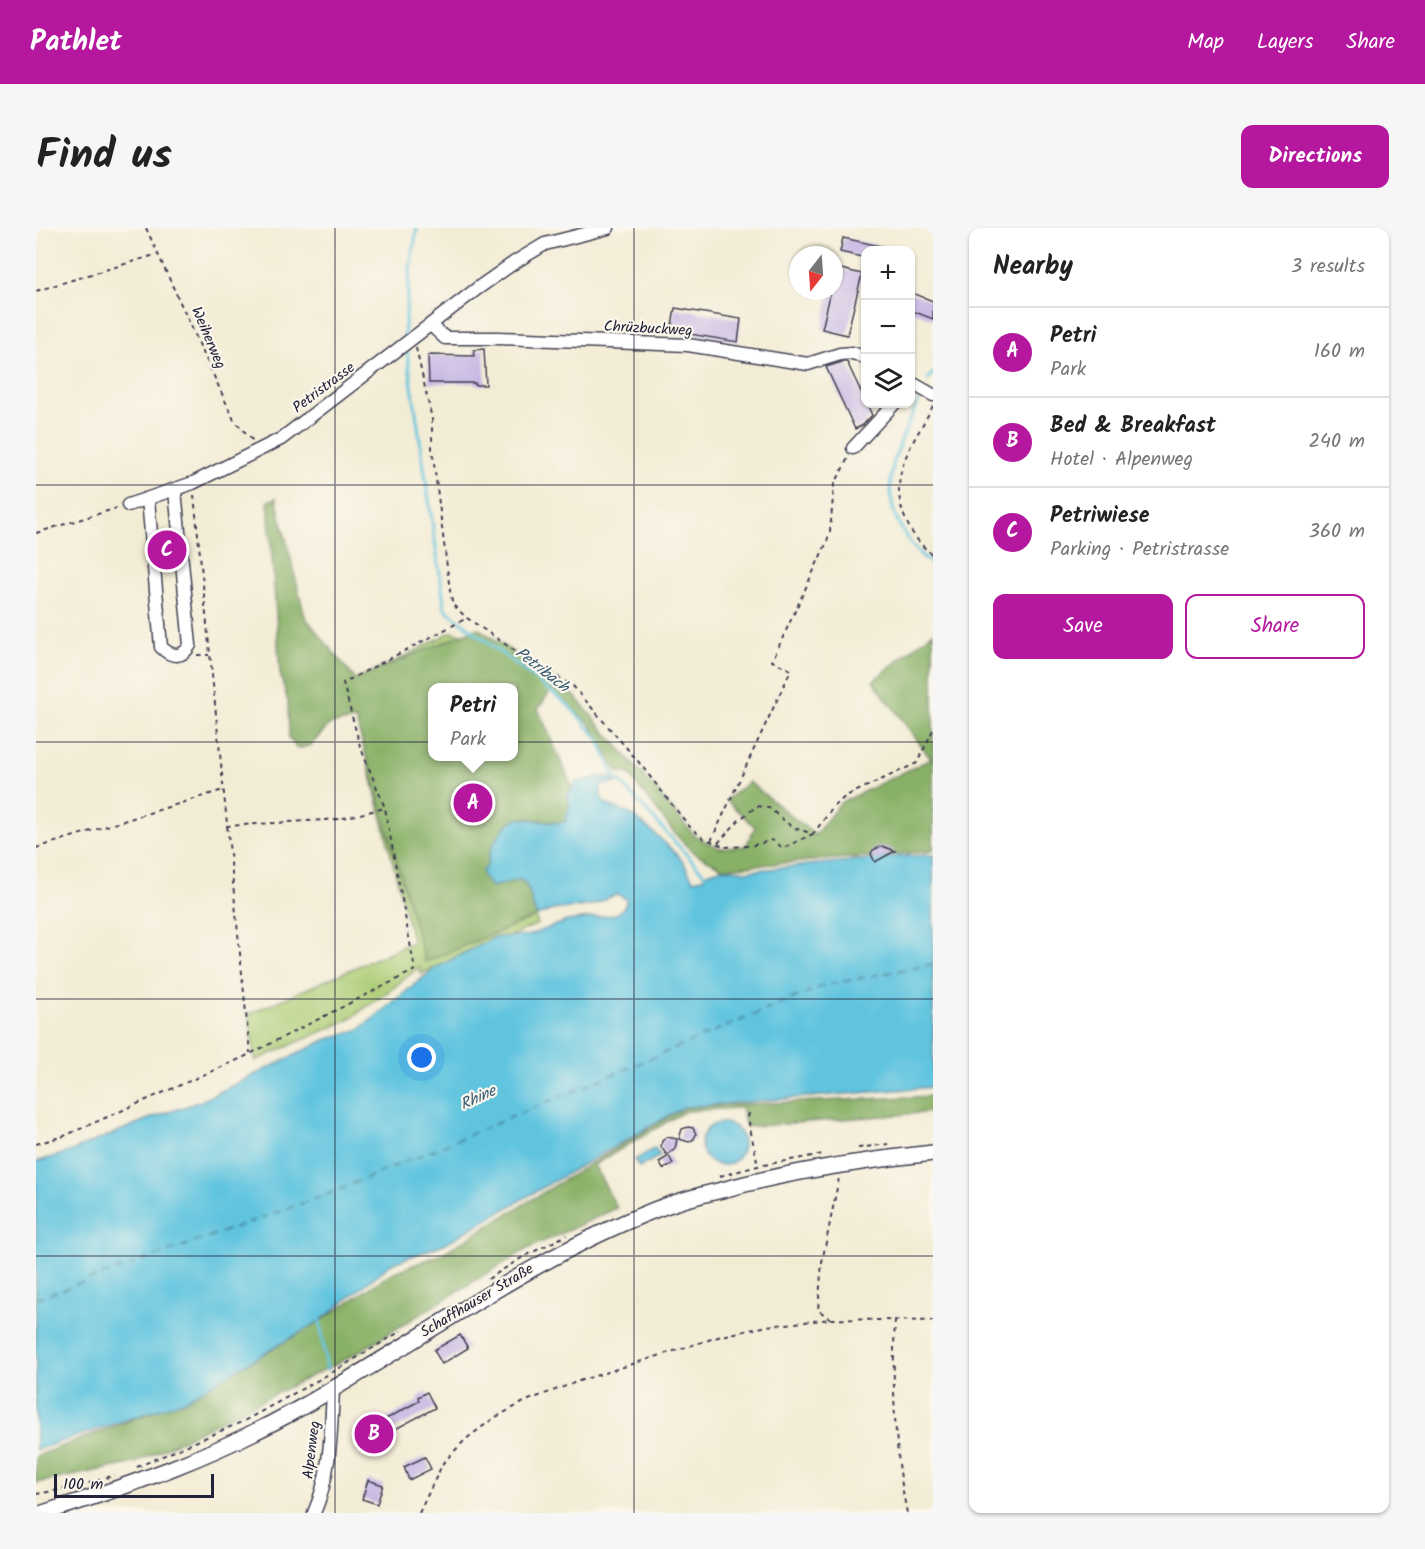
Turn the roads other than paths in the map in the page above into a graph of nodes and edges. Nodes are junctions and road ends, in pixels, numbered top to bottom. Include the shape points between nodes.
1 (608, 228) edge
2 (431, 326) junction
3 (861, 356) edge
4 (915, 386) edge
5 (933, 394) edge
6 (890, 408) edge
7 (853, 448) road end
8 (175, 490) junction
9 (148, 499) junction
10 (128, 505) road end
11 (933, 1153) edge
12 (333, 1389) junction
13 (44, 1513) edge
14 (314, 1513) edge

1 - 2 street, Petristrasse via 545,244 478,288
2 - 3 street, Chrüzbuckweg via 445,338 688,345 808,364 840,354
2 - 8 street, Petristrasse via 281,439
4 - 5 street
6 - 7 street
8 - 9 street, Petristrasse
8 - 9 street via 190,645 179,656 168,654 161,647
9 - 10 street, Petristrasse
11 - 12 main road, Schaffhauser Straße via 754,1181 658,1208 516,1276
12 - 13 main road, Schaffhauser Straße via 231,1444
12 - 14 street, Alpenweg via 326,1476

